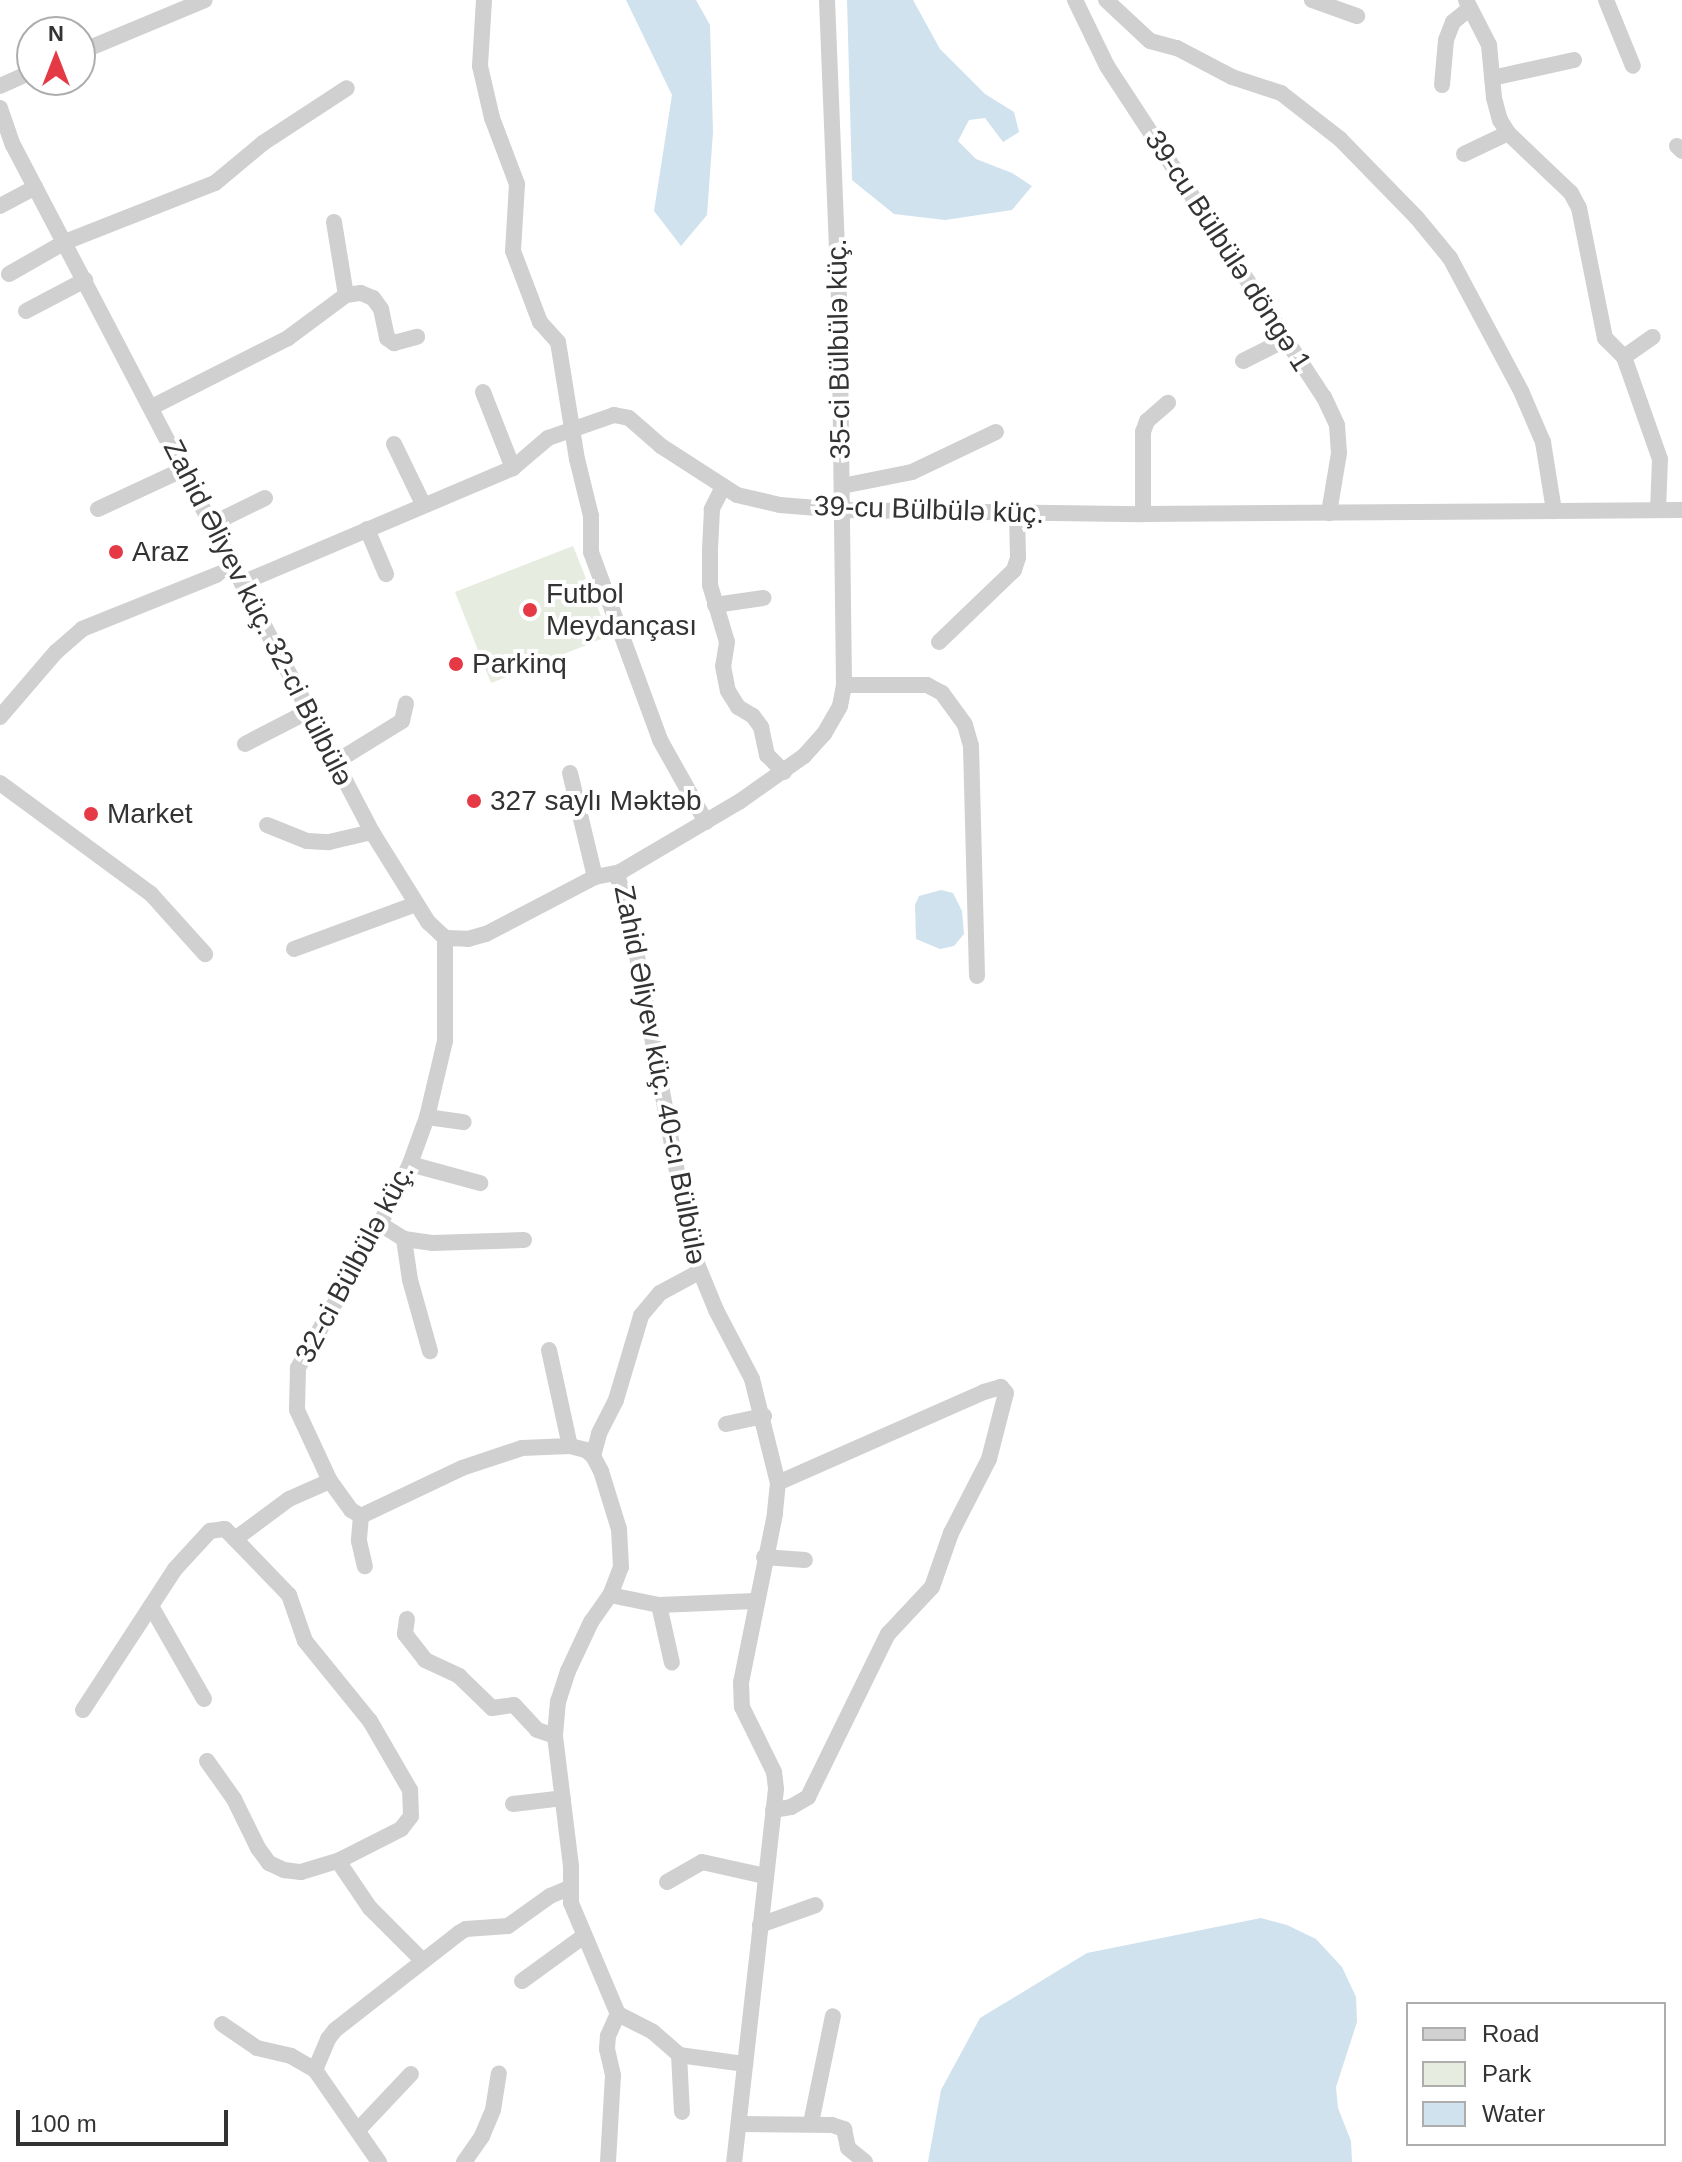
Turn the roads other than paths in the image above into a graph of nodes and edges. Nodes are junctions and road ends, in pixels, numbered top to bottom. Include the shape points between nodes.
1 (205, 0) edge
2 (484, 0) edge
3 (827, 0) edge
4 (1075, 0) edge
5 (1106, 0) edge
6 (1312, 0) edge
7 (1606, 0) edge
8 (1468, 4) edge
9 (1357, 16) dead end
10 (96, 45) edge
11 (1574, 60) dead end
12 (1633, 66) dead end
13 (1492, 78) junction
14 (1442, 85) dead end
15 (347, 88) dead end
16 (0, 108) edge
17 (1508, 133) junction
18 (6, 148) edge
19 (1464, 154) dead end
20 (35, 187) junction
21 (0, 206) edge
22 (334, 222) dead end
23 (65, 242) junction
24 (9, 274) dead end
25 (85, 280) junction
26 (346, 295) junction
27 (26, 311) dead end
28 (417, 337) dead end
29 (1653, 337) dead end
30 (1287, 339) junction
31 (1624, 357) junction
32 (1243, 361) dead end
33 (483, 392) dead end
34 (1168, 403) dead end
35 (152, 407) junction
36 (573, 427) junction
37 (996, 432) dead end
38 (394, 444) dead end
39 (513, 468) junction
40 (184, 469) junction
41 (842, 486) junction
42 (723, 487) junction
43 (265, 498) dead end
44 (423, 504) junction
45 (98, 509) dead end
46 (842, 510) junction
47 (1658, 510) junction
48 (1682, 510) edge
49 (1554, 511) junction
50 (1017, 513) junction
51 (1329, 513) junction
52 (1143, 514) junction
53 (212, 524) junction
54 (367, 529) junction
55 (386, 574) dead end
56 (238, 576) junction
57 (763, 598) dead end
58 (715, 605) junction
59 (939, 642) dead end
60 (844, 685) junction
61 (406, 703) dead end
62 (307, 712) junction
63 (0, 717) edge
64 (245, 744) dead end
65 (334, 763) junction
66 (784, 772) junction
67 (570, 773) dead end
68 (0, 783) edge
69 (706, 822) junction
70 (267, 825) dead end
71 (372, 832) junction
72 (620, 872) junction
73 (595, 877) junction
74 (416, 904) junction
75 (445, 938) junction
76 (294, 949) dead end
77 (205, 954) dead end
78 (977, 976) dead end
79 (427, 1117) junction
80 (464, 1122) dead end
81 (410, 1164) junction
82 (480, 1183) dead end
83 (380, 1224) junction
84 (404, 1239) junction
85 (524, 1240) dead end
86 (699, 1272) junction
87 (549, 1350) dead end
88 (430, 1351) dead end
89 (764, 1416) junction
90 (726, 1424) dead end
91 (570, 1446) junction
92 (593, 1456) junction
93 (330, 1481) junction
94 (778, 1483) junction
95 (361, 1516) junction
96 (235, 1539) junction
97 (764, 1557) junction
98 (805, 1560) dead end
99 (365, 1566) dead end
100 (610, 1595) junction
101 (755, 1601) junction
102 (659, 1605) junction
103 (151, 1606) junction
104 (407, 1619) dead end
105 (672, 1663) dead end
106 (204, 1699) dead end
107 (83, 1710) dead end
108 (555, 1736) junction
109 (207, 1761) dead end
110 (563, 1798) junction
111 (513, 1804) dead end
112 (773, 1810) junction
113 (338, 1861) junction
114 (765, 1876) junction
115 (667, 1882) dead end
116 (571, 1887) junction
117 (816, 1905) dead end
118 (760, 1925) junction
119 (584, 1936) junction
120 (422, 1960) junction
121 (522, 1981) dead end
122 (618, 2014) junction
123 (833, 2016) dead end
124 (222, 2024) dead end
125 (679, 2055) junction
126 (745, 2064) junction
127 (315, 2070) junction
128 (499, 2073) dead end
129 (411, 2074) dead end
130 (682, 2112) dead end
131 (811, 2123) junction
132 (739, 2124) junction
133 (358, 2130) junction
134 (379, 2162) edge
135 (464, 2162) edge
136 (608, 2162) edge
137 (734, 2162) edge
138 (865, 2162) edge

1 - 10 street
2 - 36 street via 480,66 492,118 517,184 513,251 540,322 558,342
3 - 41 street, 35-ci Bülbülə küç.
4 - 30 street, 39-cu Bülbülə döngə 1 via 1107,66
5 - 49 street via 1150,41 1281,93 1340,139 1417,218 1450,258 1521,391 1543,442
6 - 9 street
7 - 12 street
8 - 13 street via 1489,45
8 - 14 street via 1446,40
11 - 13 street
13 - 17 street
15 - 23 street via 263,143 215,183
16 - 18 street, Zahid Əliyev küç. 32-ci Bülbülə
17 - 19 street
17 - 31 street via 1571,193 1579,208 1605,338
18 - 20 street, Zahid Əliyev küç. 32-ci Bülbülə
20 - 21 street
20 - 23 street, Zahid Əliyev küç. 32-ci Bülbülə
22 - 26 street
23 - 24 street
23 - 25 street, Zahid Əliyev küç. 32-ci Bülbülə
25 - 27 street
25 - 35 street, Zahid Əliyev küç. 32-ci Bülbülə
26 - 28 street via 373,298 387,338 394,343
26 - 35 street via 288,338
29 - 31 street
30 - 32 street
30 - 51 street, 39-cu Bülbülə döngə 1 via 1337,425 1339,453
31 - 47 street via 1660,459
33 - 39 street
34 - 52 street via 1147,421 1143,432
35 - 40 street, Zahid Əliyev küç. 32-ci Bülbülə
36 - 39 street, 39-cu Bülbülə küç. via 548,438
36 - 42 street, 39-cu Bülbülə küç. via 622,415
36 - 69 street via 597,571 660,740
37 - 41 street via 912,472
38 - 44 street
39 - 44 street, 39-cu Bülbülə küç.
40 - 45 street
40 - 53 street, Zahid Əliyev küç. 32-ci Bülbülə
41 - 46 street, 35-ci Bülbülə küç.
42 - 46 street, 39-cu Bülbülə küç. via 753,500
42 - 58 street via 712,509 710,585
43 - 53 street
44 - 54 street, 39-cu Bülbülə küç.
46 - 50 street, 39-cu Bülbülə küç.
46 - 60 street, 35-ci Bülbülə küç.
47 - 48 street, 39-cu Bülbülə küç.
47 - 49 street, 39-cu Bülbülə küç.
49 - 51 street, 39-cu Bülbülə küç.
50 - 52 street, 39-cu Bülbülə küç.
50 - 59 street via 1014,570
51 - 52 street, 39-cu Bülbülə küç.
53 - 56 street, Zahid Əliyev küç. 32-ci Bülbülə
54 - 55 street
54 - 56 street, 39-cu Bülbülə küç.
56 - 62 street, Zahid Əliyev küç. 32-ci Bülbülə
56 - 63 street, 39-cu Bülbülə küç. via 82,629
57 - 58 street
58 - 66 street via 727,642 723,666 728,691 761,727 767,755
60 - 66 street, 35-ci Bülbülə küç. via 836,717
60 - 78 street via 927,685 942,693 965,725 971,746
61 - 65 street via 402,721
62 - 64 street
62 - 65 street, Zahid Əliyev küç. 32-ci Bülbülə
65 - 71 street, Zahid Əliyev küç. 32-ci Bülbülə
66 - 69 street, 35-ci Bülbülə küç.
67 - 73 street
68 - 77 street via 151,894
69 - 72 street, 35-ci Bülbülə küç.
70 - 71 street via 307,841 329,842
71 - 74 street, Zahid Əliyev küç. 32-ci Bülbülə
72 - 73 street
72 - 86 street, Zahid Əliyev küç. 40-cı Bülbülə via 685,1226
73 - 75 street via 486,934
74 - 75 street, Zahid Əliyev küç. 32-ci Bülbülə
74 - 76 street
75 - 79 street, 32-ci Bülbülə küç. via 445,1041
79 - 80 street
79 - 81 street, 32-ci Bülbülə küç.
81 - 82 street
81 - 83 street, 32-ci Bülbülə küç.
83 - 84 street
83 - 93 street, 32-ci Bülbülə küç. via 305,1353 295,1380 297,1410
84 - 85 street via 444,1244
84 - 88 street
86 - 89 street, Zahid Əliyev küç. 40-cı Bülbülə via 752,1379
86 - 92 street via 660,1293 641,1316
87 - 91 street
89 - 90 street
89 - 94 street, Zahid Əliyev küç. 40-cı Bülbülə
91 - 92 street
91 - 95 street via 522,1448 462,1468
92 - 100 street via 622,1549
93 - 95 street, 32-ci Bülbülə küç.
93 - 96 street via 289,1499
94 - 97 street, Zahid Əliyev küç. 40-cı Bülbülə
94 - 112 street via 984,1392 1001,1387 1006,1393 989,1459 951,1533 932,1587 888,1634 808,1797
95 - 99 street
96 - 103 street via 225,1529 210,1531 175,1569
96 - 113 street via 289,1595 305,1641 370,1721 410,1790 407,1824
97 - 98 street
97 - 101 street, Zahid Əliyev küç. 40-cı Bülbülə
100 - 102 street
100 - 108 street via 568,1671
101 - 102 street
101 - 112 street, Zahid Əliyev küç. 40-cı Bülbülə via 740,1694 774,1772
102 - 105 street
103 - 106 street
103 - 107 street
104 - 108 street via 405,1634 425,1660 459,1676 492,1708 514,1705 537,1730
108 - 110 street
109 - 113 street via 269,1863 301,1872
110 - 111 street
110 - 116 street
112 - 114 street, Zahid Əliyev küç. 40-cı Bülbülə
113 - 120 street via 370,1908
114 - 115 street via 702,1862
114 - 118 street, Zahid Əliyev küç. 40-cı Bülbülə
116 - 119 street via 574,1916
116 - 120 street via 508,1926 466,1929
117 - 118 street
118 - 126 street, Zahid Əliyev küç. 40-cı Bülbülə
119 - 121 street
119 - 122 street
120 - 127 street via 335,2030
122 - 125 street via 653,2032
122 - 136 street via 607,2049 613,2075
123 - 131 street
124 - 127 street via 257,2048 291,2056
125 - 126 street
125 - 130 street
126 - 132 street, Zahid Əliyev küç. 40-cı Bülbülə
127 - 133 street
128 - 135 street via 493,2110
129 - 133 street
131 - 132 street
131 - 138 street via 844,2129 851,2152
132 - 137 street, Zahid Əliyev küç. 40-cı Bülbülə
133 - 134 street

